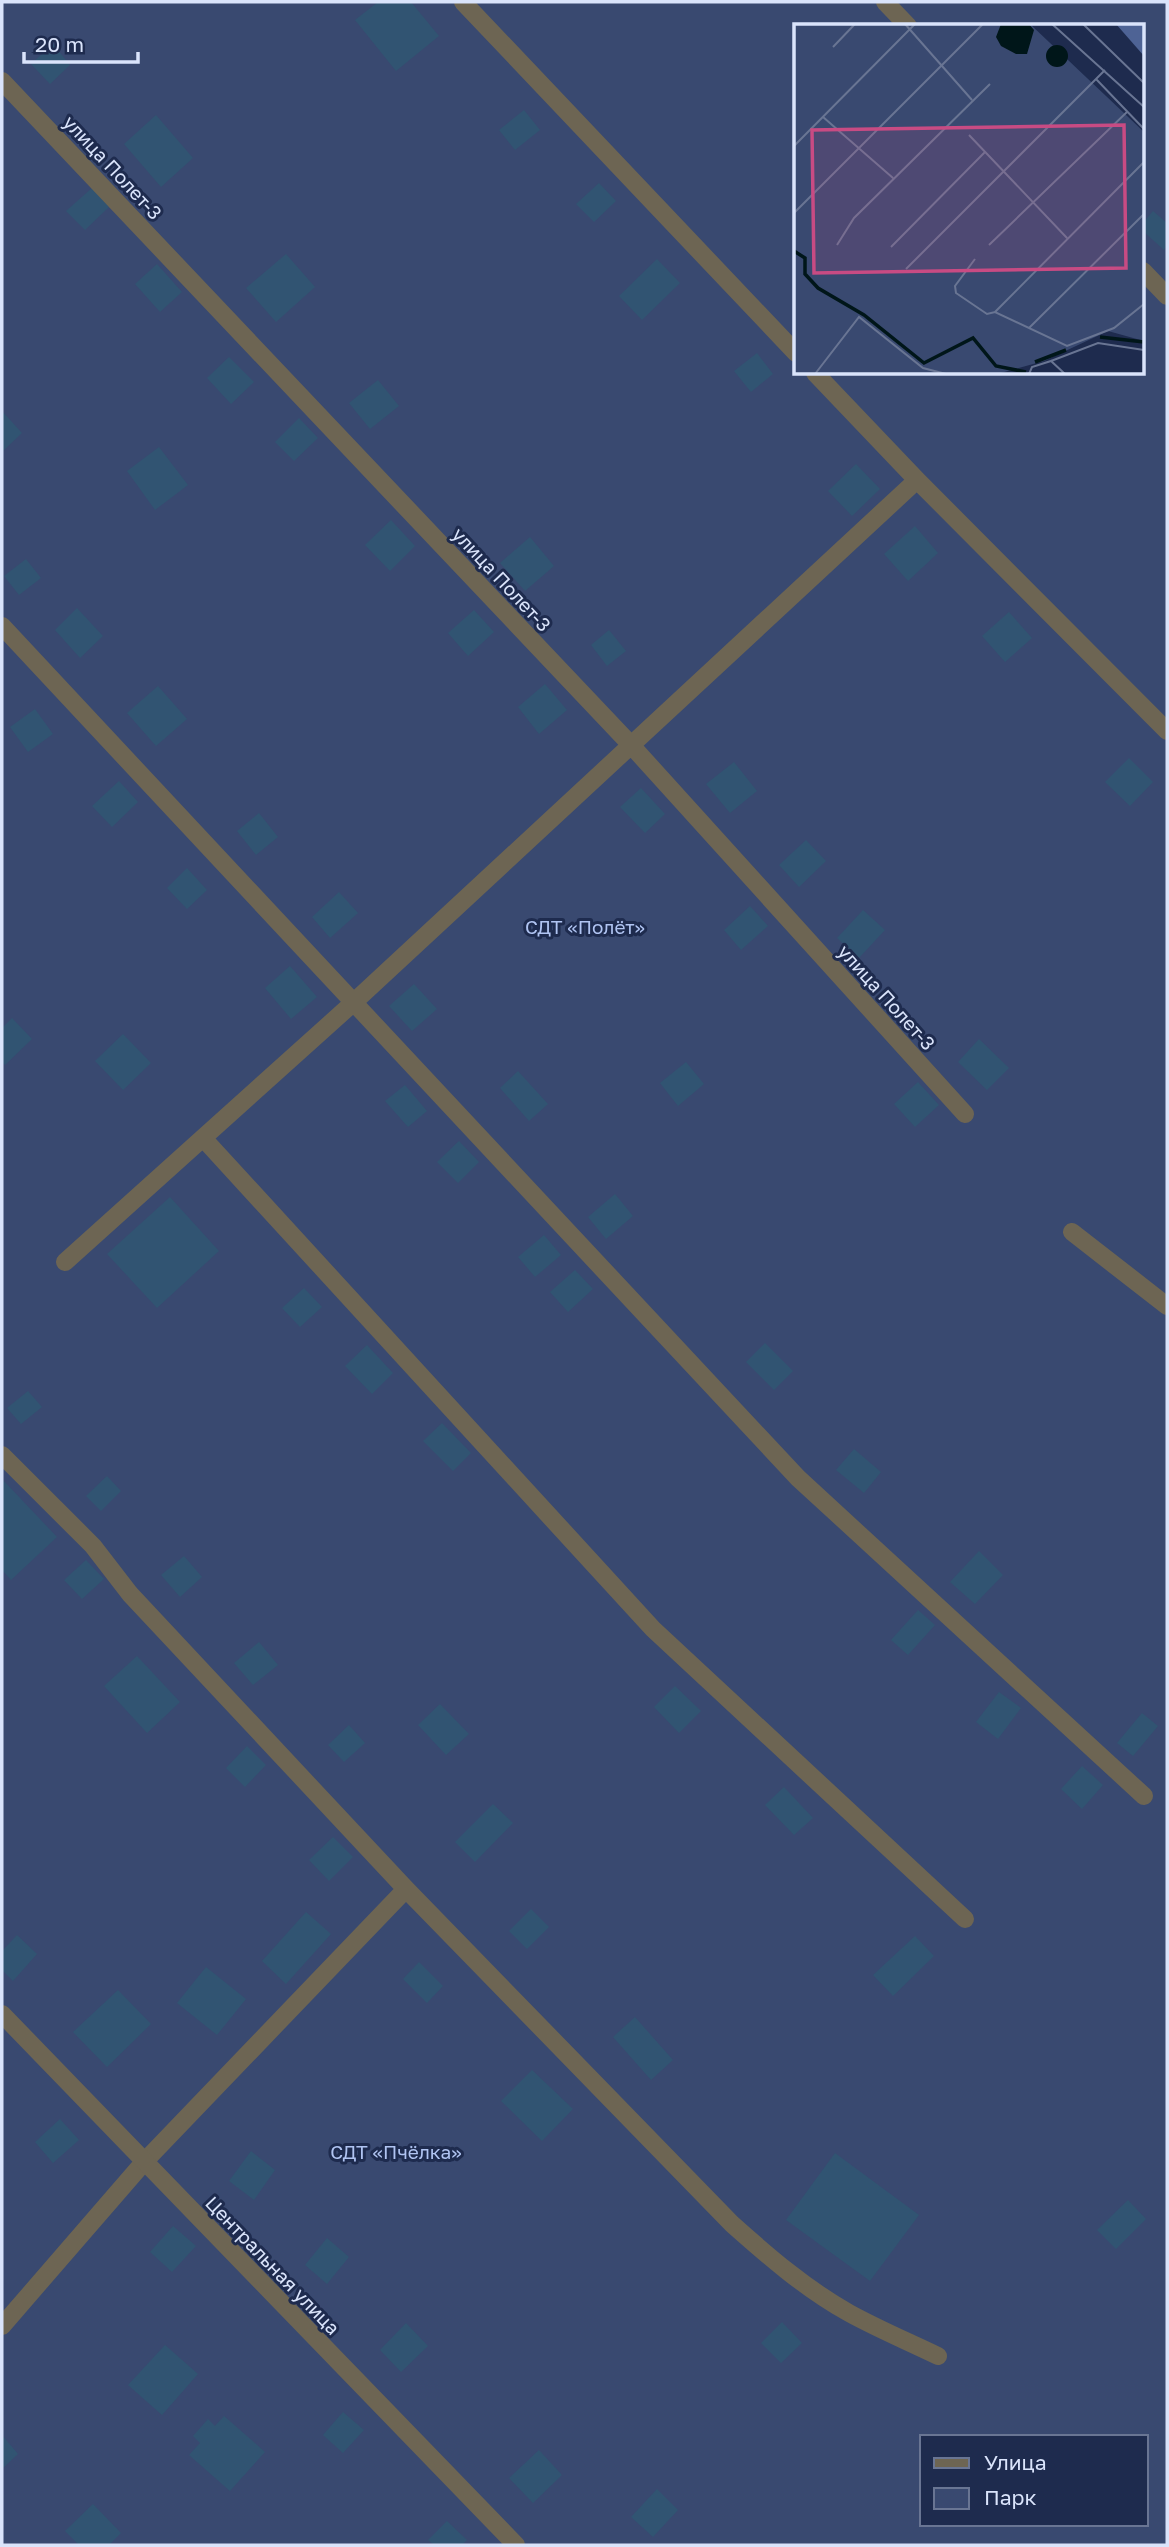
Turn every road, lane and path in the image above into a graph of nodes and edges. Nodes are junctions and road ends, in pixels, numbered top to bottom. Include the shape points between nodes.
1 (463, 2) edge
2 (885, 2) edge
3 (906, 24) edge
4 (2, 81) edge
5 (1144, 272) edge
6 (1167, 296) edge
7 (794, 351) edge
8 (816, 374) edge
9 (917, 480) junction
10 (2, 626) edge
11 (1167, 731) edge
12 (631, 745) junction
13 (354, 1002) junction
14 (965, 1114) dead end
15 (203, 1138) junction
16 (1072, 1232) dead end
17 (65, 1262) dead end
18 (1167, 1306) edge
19 (2, 1455) edge
20 (1144, 1796) dead end
21 (406, 1889) junction
22 (965, 1919) dead end
23 (2, 2014) edge
24 (144, 2162) junction
25 (2, 2326) edge
26 (938, 2356) dead end
27 (516, 2545) edge

1 - 7 street
2 - 3 street
4 - 12 street, улица Полет-3
5 - 6 street
8 - 9 street
9 - 11 street
9 - 12 street
10 - 13 street
12 - 13 street
12 - 14 street, улица Полет-3
13 - 15 street
13 - 20 street via 798,1478
15 - 17 street
15 - 22 street via 653,1629
16 - 18 street
19 - 21 street via 93,1546 130,1594
21 - 24 street
21 - 26 street via 720,2212 780,2267 850,2314
23 - 24 street, Центральная улица
24 - 25 street
24 - 27 street, Центральная улица

